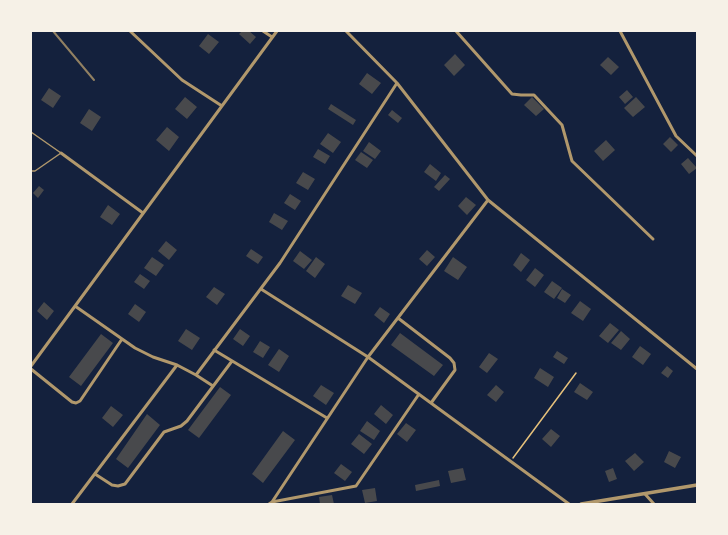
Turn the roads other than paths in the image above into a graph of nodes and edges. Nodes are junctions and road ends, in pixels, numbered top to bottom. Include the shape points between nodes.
1 (130, 31) edge
2 (264, 31) edge
3 (277, 31) edge
4 (346, 31) edge
5 (456, 31) edge
6 (620, 31) edge
7 (272, 37) junction
8 (396, 83) junction
9 (222, 106) junction
10 (31, 132) edge
11 (61, 153) junction
12 (697, 156) edge
13 (31, 172) edge
14 (488, 200) junction
15 (143, 213) junction
16 (653, 239) dead end
17 (262, 289) junction
18 (75, 306) junction
19 (398, 318) junction
20 (122, 339) junction
21 (214, 350) junction
22 (368, 357) junction
23 (232, 361) junction
24 (177, 364) junction
25 (31, 366) edge
26 (31, 369) edge
27 (697, 369) edge
28 (196, 375) junction
29 (213, 386) junction
30 (419, 394) junction
31 (431, 403) junction
32 (327, 418) junction
33 (95, 474) junction
34 (697, 485) edge
35 (645, 494) junction
36 (271, 503) edge
37 (72, 504) edge
38 (569, 504) edge
39 (581, 504) edge
40 (654, 504) edge

1 - 9 street via 182,80
2 - 7 street
3 - 7 street
4 - 8 street
5 - 16 street via 512,94 534,95 562,125 572,161
6 - 12 street via 676,136
7 - 9 street
8 - 14 street
8 - 17 street
9 - 15 street
10 - 11 lane
11 - 13 lane
11 - 15 street
14 - 19 street
14 - 27 street
15 - 18 street
17 - 21 street
17 - 22 street
18 - 20 street
18 - 25 street
19 - 22 street
19 - 31 street via 454,363 455,370
20 - 24 street via 153,357
20 - 26 street via 80,401 76,403
21 - 23 street
21 - 28 street
22 - 30 street
22 - 32 street
23 - 29 street
23 - 32 street
24 - 28 street
24 - 33 street
28 - 29 street
29 - 33 street via 187,421 164,432 125,484 112,485
30 - 31 street
30 - 36 street via 356,486
31 - 38 street
32 - 36 street
33 - 37 street
34 - 35 street
35 - 39 street
35 - 40 street

